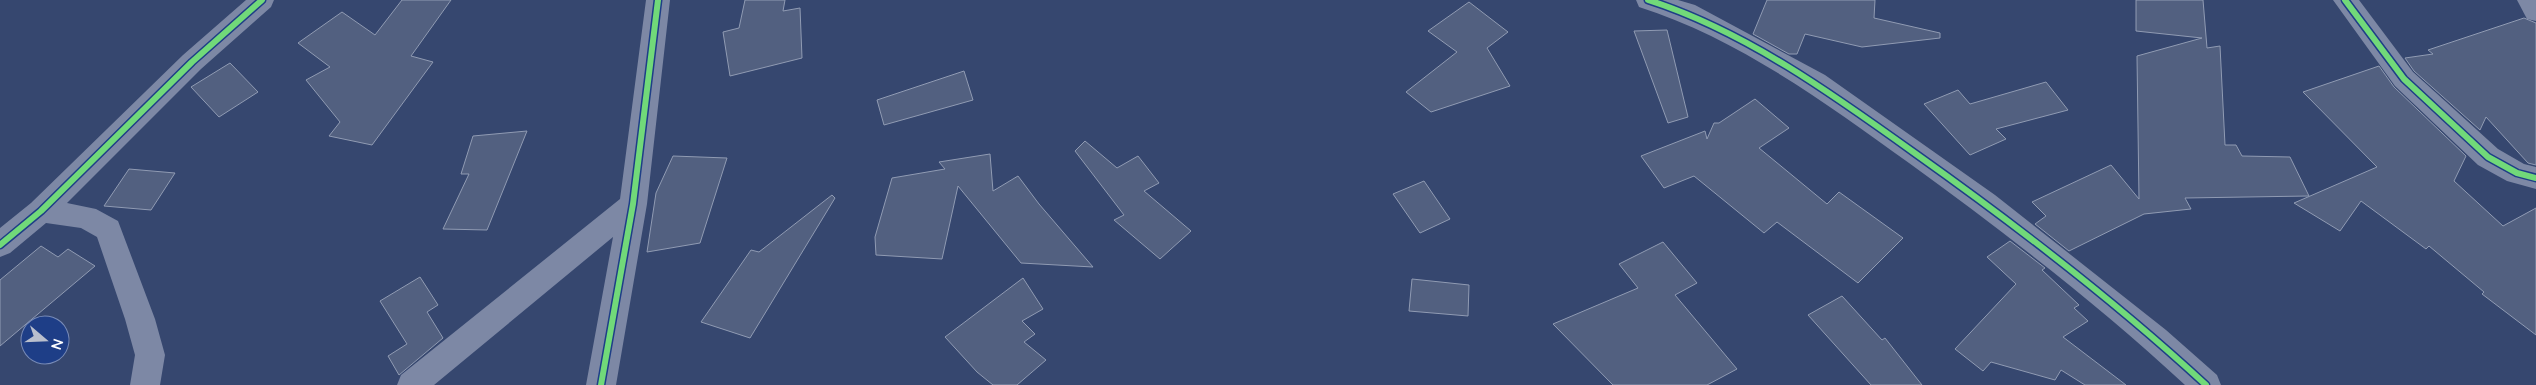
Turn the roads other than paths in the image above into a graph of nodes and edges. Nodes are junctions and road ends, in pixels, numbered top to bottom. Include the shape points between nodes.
1 (262, 0) edge
2 (658, 0) edge
3 (1648, 0) edge
4 (2345, 0) edge
5 (2529, 0) edge
6 (2536, 12) edge
7 (2536, 178) edge
8 (633, 204) junction
9 (41, 211) junction
10 (0, 245) edge
11 (145, 385) edge
12 (412, 385) edge
13 (601, 385) edge
14 (2206, 385) edge

1 - 9 street via 192,62
2 - 8 street
3 - 14 street via 1686,12 1816,82 1985,203 2156,339
4 - 7 street via 2404,78 2488,157
5 - 6 street
8 - 12 street
8 - 13 street
9 - 10 street
9 - 11 street via 86,217 108,229 150,355

